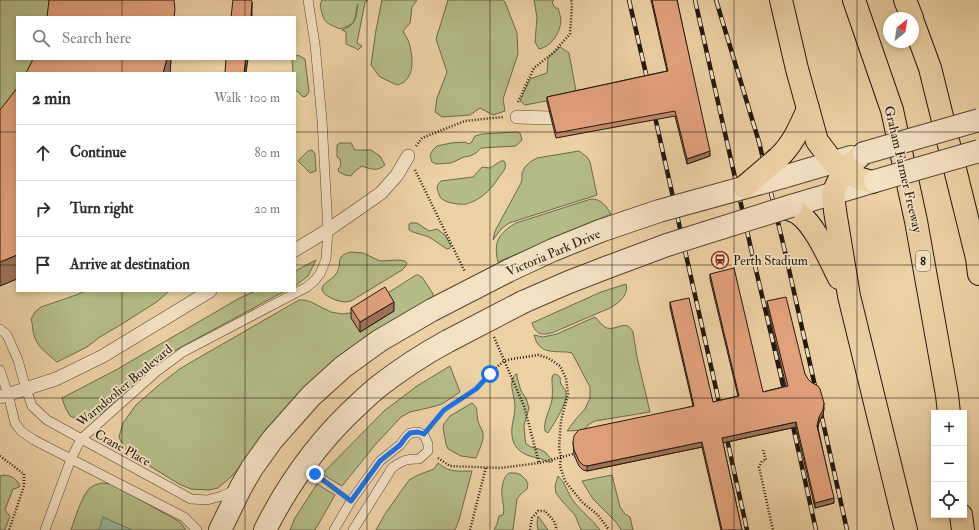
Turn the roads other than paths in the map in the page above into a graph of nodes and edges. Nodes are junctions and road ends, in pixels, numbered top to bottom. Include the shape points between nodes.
1 (308, 0) edge
2 (781, 0) edge
3 (854, 0) edge
4 (905, 0) edge
5 (910, 12) edge
6 (919, 38) edge
7 (808, 108) junction
8 (517, 117) road end
9 (551, 118) edge
10 (979, 120) edge
11 (979, 151) edge
12 (864, 153) joint
13 (408, 156) road end
14 (780, 167) junction
15 (838, 167) junction
16 (872, 182) junction
17 (744, 187) joint
18 (833, 194) junction
19 (790, 208) junction
20 (328, 230) junction
21 (296, 249) edge
22 (979, 274) edge
23 (208, 292) edge
24 (849, 296) junction
25 (0, 329) edge
26 (0, 370) edge
27 (26, 389) junction
28 (4, 396) edge
29 (949, 410) edge
30 (81, 439) junction
31 (71, 459) junction
32 (241, 487) junction
33 (961, 518) edge
34 (45, 530) edge
35 (197, 530) edge
36 (220, 530) edge
37 (265, 530) edge
38 (334, 530) edge
39 (353, 530) edge
40 (906, 530) edge
41 (963, 530) edge

1 - 20 lane, Warndoolier Boulevard via 322,120
2 - 7 highway
3 - 29 highway, Graham Farmer Freeway / 8 via 892,110 916,221
4 - 5 highway
6 - 22 highway via 930,68
7 - 14 highway via 797,133 784,152
7 - 15 highway via 817,141
8 - 9 street
10 - 12 street, bridge
11 - 16 street, bridge
12 - 15 highway
13 - 20 street via 397,175 381,193
14 - 15 street
14 - 17 highway, bridge
15 - 16 highway
15 - 18 highway
16 - 18 street
17 - 32 street, Victoria Park Drive, bridge via 659,211 553,250 432,310 378,341 343,367 311,396 272,440
18 - 19 street
18 - 24 highway
19 - 24 highway via 800,214 811,227
19 - 37 street, bridge via 667,245 569,282 523,302 425,354 378,386 346,415 291,483
20 - 21 street
20 - 30 lane, Warndoolier Boulevard via 326,259 320,274 311,284 183,352 156,372
23 - 27 street via 103,356 56,379
24 - 40 highway
25 - 27 lane, Crane Place via 7,335 16,353
26 - 28 lane
27 - 28 street
27 - 30 lane, Crane Place via 32,406 47,420
28 - 31 lane via 14,423 21,431
30 - 31 lane, Warndoolier Boulevard
30 - 32 lane, Crane Place via 191,499 207,500
31 - 34 lane, Warndoolier Boulevard
31 - 35 lane via 184,517
32 - 36 street, Victoria Park Drive
33 - 41 highway
38 - 39 lane via 380,461 410,433 424,434 428,450 420,459 402,461 392,468

